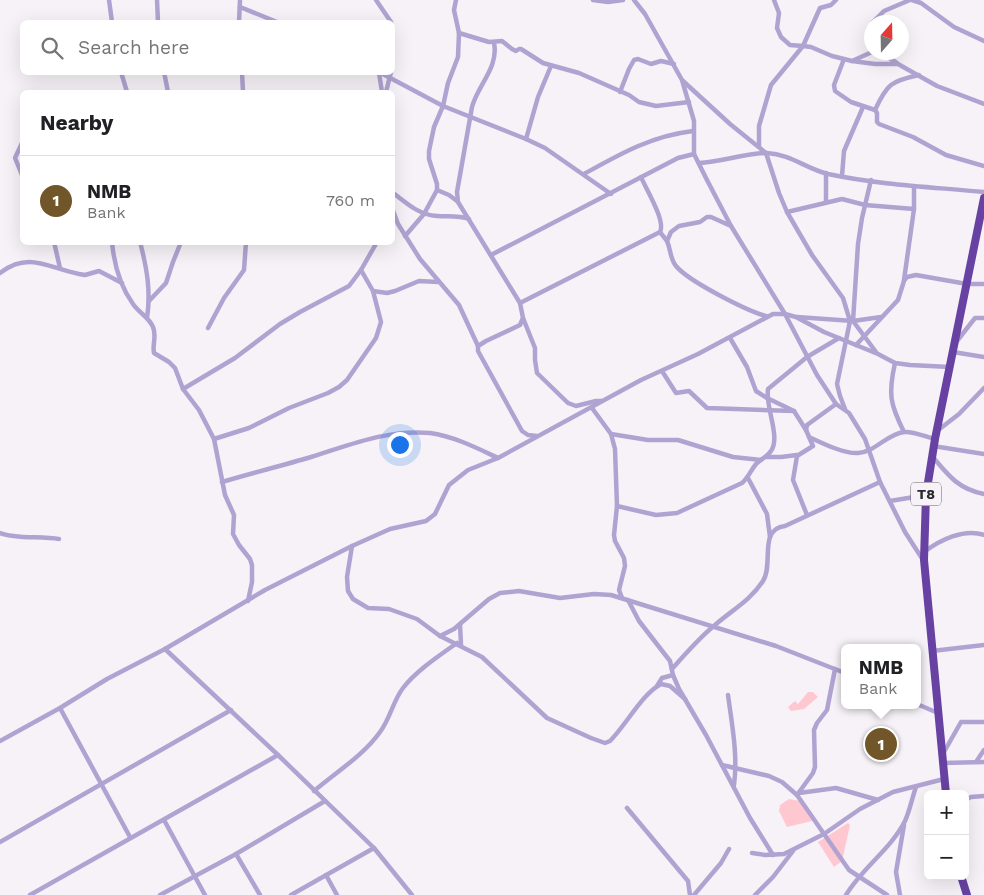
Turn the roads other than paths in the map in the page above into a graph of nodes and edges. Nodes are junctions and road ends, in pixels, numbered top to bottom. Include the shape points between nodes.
1 (109, 0) edge
2 (157, 0) edge
3 (240, 0) edge
4 (376, 0) edge
5 (456, 0) edge
6 (593, 0) edge
7 (623, 0) edge
8 (634, 0) edge
9 (774, 0) edge
10 (836, 0) edge
11 (911, 0) edge
12 (240, 7) junction
13 (880, 15) edge
14 (112, 20) edge
15 (158, 20) edge
16 (240, 20) edge
17 (272, 20) edge
18 (390, 20) edge
19 (459, 33) junction
20 (984, 42) edge
21 (494, 43) junction
22 (802, 46) junction
23 (864, 56) edge
24 (844, 59) junction
25 (892, 60) edge
26 (852, 61) junction
27 (674, 64) junction
28 (898, 64) junction
29 (551, 66) junction
30 (122, 75) edge
31 (165, 75) edge
32 (242, 75) edge
33 (380, 75) edge
34 (383, 75) edge
35 (390, 75) edge
36 (919, 75) junction
37 (390, 78) junction
38 (682, 80) junction
39 (126, 90) edge
40 (168, 90) edge
41 (243, 90) edge
42 (383, 90) edge
43 (385, 90) edge
44 (620, 92) junction
45 (688, 102) junction
46 (984, 104) edge
47 (443, 106) junction
48 (863, 107) junction
49 (875, 110) junction
50 (471, 118) junction
51 (693, 131) junction
52 (526, 139) junction
53 (759, 146) junction
54 (20, 147) edge
55 (766, 153) junction
56 (694, 154) junction
57 (699, 163) junction
58 (984, 166) edge
59 (20, 170) edge
60 (826, 173) junction
61 (584, 174) junction
62 (842, 176) junction
63 (641, 178) junction
64 (871, 180) junction
65 (914, 187) junction
66 (437, 190) junction
67 (984, 192) edge
68 (611, 194) junction
69 (395, 195) edge
70 (984, 198) edge
71 (458, 202) junction
72 (826, 202) junction
73 (865, 204) junction
74 (914, 209) junction
75 (787, 212) junction
76 (983, 212) edge
77 (395, 214) edge
78 (424, 214) junction
79 (470, 219) junction
80 (731, 226) junction
81 (660, 232) junction
82 (405, 236) junction
83 (667, 241) junction
84 (55, 245) edge
85 (112, 245) edge
86 (141, 245) edge
87 (180, 245) edge
88 (246, 245) edge
89 (374, 245) edge
90 (491, 255) junction
91 (60, 268) junction
92 (361, 270) junction
93 (0, 273) edge
94 (904, 281) junction
95 (438, 282) junction
96 (122, 283) junction
97 (967, 284) junction
98 (984, 284) edge
99 (373, 290) junction
100 (150, 301) junction
101 (520, 303) junction
102 (785, 314) junction
103 (766, 316) junction
104 (796, 317) junction
105 (882, 317) junction
106 (147, 318) junction
107 (523, 318) junction
108 (984, 318) edge
109 (851, 321) junction
110 (208, 328) dead end
111 (863, 337) junction
112 (730, 338) junction
113 (839, 338) junction
114 (846, 342) junction
115 (955, 343) junction
116 (856, 345) junction
117 (478, 346) junction
118 (953, 352) junction
119 (878, 354) junction
120 (807, 357) junction
121 (984, 357) edge
122 (895, 363) junction
123 (950, 367) junction
124 (662, 371) junction
125 (984, 388) edge
126 (184, 389) junction
127 (768, 398) junction
128 (603, 401) junction
129 (836, 404) junction
130 (592, 408) junction
131 (846, 410) junction
132 (770, 411) junction
133 (794, 411) junction
134 (806, 430) junction
135 (904, 432) junction
136 (611, 434) junction
137 (537, 436) junction
138 (809, 437) junction
139 (214, 439) junction
140 (935, 439) junction
141 (828, 445) junction
142 (812, 447) junction
143 (869, 451) junction
144 (984, 454) edge
145 (798, 455) junction
146 (932, 456) junction
147 (767, 457) junction
148 (498, 458) junction
149 (761, 460) junction
150 (748, 478) junction
151 (222, 482) junction
152 (880, 482) junction
153 (984, 494) edge
154 (926, 495) junction
155 (890, 502) junction
156 (617, 506) junction
157 (807, 515) junction
158 (768, 522) junction
159 (778, 527) junction
160 (0, 533) edge
161 (984, 535) edge
162 (770, 538) junction
163 (59, 539) dead end
164 (352, 546) junction
165 (924, 556) junction
166 (623, 598) junction
167 (628, 600) junction
168 (248, 601) junction
169 (460, 624) junction
170 (713, 626) junction
171 (440, 636) junction
172 (459, 644) junction
173 (984, 645) edge
174 (165, 649) junction
175 (931, 651) junction
176 (672, 669) junction
177 (835, 669) junction
178 (841, 671) edge
179 (673, 675) junction
180 (656, 687) junction
181 (728, 695) dead end
182 (685, 700) junction
183 (921, 706) edge
184 (60, 708) junction
185 (230, 710) junction
186 (938, 713) junction
187 (984, 722) edge
188 (0, 741) edge
189 (984, 750) edge
190 (278, 755) junction
191 (942, 759) junction
192 (976, 762) junction
193 (984, 762) edge
194 (722, 765) junction
195 (736, 768) junction
196 (944, 779) junction
197 (102, 784) junction
198 (734, 787) junction
199 (916, 787) junction
200 (945, 790) edge
201 (314, 791) junction
202 (798, 794) junction
203 (984, 796) edge
204 (969, 798) edge
205 (878, 800) junction
206 (325, 801) junction
207 (627, 808) dead end
208 (164, 820) junction
209 (904, 822) junction
210 (824, 834) junction
211 (130, 837) junction
212 (0, 842) edge
213 (374, 848) junction
214 (729, 849) dead end
215 (794, 850) junction
216 (752, 853) dead end
217 (236, 854) junction
218 (773, 855) junction
219 (326, 875) junction
220 (194, 877) junction
221 (858, 877) junction
222 (962, 880) edge
223 (30, 895) edge
224 (160, 895) edge
225 (204, 895) edge
226 (260, 895) edge
227 (291, 895) edge
228 (337, 895) edge
229 (412, 895) edge
230 (690, 895) edge
231 (694, 895) edge
232 (755, 895) edge
233 (846, 895) edge
234 (887, 895) edge
235 (900, 895) edge
236 (967, 895) edge

1 - 14 street
2 - 15 street
3 - 12 street
4 - 18 street
5 - 19 street via 454,10
6 - 7 street
8 - 27 street
9 - 22 street via 781,37 790,45
10 - 22 street via 820,8
11 - 13 street
11 - 20 street
12 - 16 street
12 - 17 street
19 - 21 street
19 - 47 street via 458,57
21 - 29 street via 502,41 512,50 521,49
21 - 50 street via 494,62 475,98
22 - 24 street
22 - 53 street via 771,85 759,126
23 - 26 street
24 - 26 street
24 - 48 street via 835,91
25 - 28 street
26 - 28 street
27 - 38 street
27 - 44 street via 634,60
28 - 36 street
29 - 44 street via 579,72
29 - 52 street
30 - 39 street
31 - 40 street
32 - 41 street
33 - 42 street
34 - 37 street
35 - 37 street
36 - 46 street via 937,86
36 - 49 street via 890,85
37 - 43 street
37 - 47 street
38 - 45 street
38 - 53 street
44 - 45 street via 656,106
45 - 51 street via 694,121
47 - 50 street
47 - 66 street via 429,151
48 - 49 street
48 - 62 street via 844,151
49 - 58 street via 879,124 919,139 946,155
50 - 52 street
50 - 71 street via 458,180
51 - 56 street
51 - 61 street via 646,142
52 - 61 street
53 - 55 street
54 - 59 street via 15,158
55 - 57 street
55 - 60 street via 786,157
55 - 75 street
56 - 57 street
56 - 63 street via 678,158
57 - 80 street
60 - 62 street
60 - 72 street
61 - 68 street
62 - 64 street
63 - 68 street
63 - 81 street via 661,220
64 - 65 street
64 - 73 street
65 - 67 street
65 - 74 street
66 - 71 street
66 - 78 street
68 - 90 street
69 - 78 street
70 - 76 highway, T8
71 - 79 street
72 - 73 street via 842,199
72 - 75 street
73 - 74 street
73 - 109 street
74 - 94 street
75 - 109 street via 812,255 843,298
76 - 97 highway, T8
77 - 82 street
78 - 79 street
78 - 82 street
79 - 90 street
80 - 83 street via 706,217 700,222 679,226
80 - 102 street
81 - 83 street
81 - 101 street
82 - 95 street
83 - 103 street via 673,261 687,276 746,310
84 - 91 street
85 - 96 street
86 - 100 street
87 - 100 street via 166,283
88 - 110 street via 244,270
89 - 92 street
90 - 101 street
91 - 93 street via 28,261 9,266
91 - 96 street via 85,275 99,271
92 - 99 street
92 - 126 street via 349,286 280,324 235,358
94 - 97 street via 916,275
94 - 105 street via 898,300
95 - 99 street via 419,281 387,293
95 - 117 street via 459,305
96 - 106 street via 132,303
97 - 98 street
97 - 115 highway, T8
99 - 139 street via 380,328 354,371 339,387 249,428
100 - 106 street
101 - 107 street
102 - 103 street
102 - 104 street
102 - 120 street
103 - 112 street
104 - 109 street
104 - 113 street
105 - 109 street
105 - 111 street
106 - 126 street via 154,329 154,354 172,365
107 - 117 street via 520,325
107 - 128 street via 535,348 537,374 573,406
108 - 115 street via 975,318
109 - 111 street
109 - 114 street
111 - 116 street
111 - 119 street
112 - 124 street
112 - 127 street via 756,391
113 - 114 street
113 - 120 street
114 - 116 street
114 - 131 street via 837,384
115 - 118 highway, T8
116 - 119 street
117 - 137 street via 480,356 522,431
118 - 121 street
118 - 123 highway, T8
119 - 122 street
120 - 127 street via 768,389
120 - 129 street
122 - 123 street
122 - 135 street via 890,395
123 - 140 highway, T8
124 - 128 street
124 - 132 street via 676,393 693,393 707,408
125 - 140 street
126 - 139 street
127 - 132 street
127 - 133 street
128 - 130 street
129 - 131 street
129 - 134 street via 807,425
130 - 136 street
130 - 137 street
131 - 143 street
132 - 133 street
132 - 147 street via 774,443
133 - 134 street
134 - 138 street
135 - 140 street
135 - 143 street
136 - 149 street via 648,440 678,440 733,457
136 - 156 street via 617,466
137 - 148 street
138 - 141 street
138 - 142 street
139 - 151 street
140 - 144 street
140 - 146 highway, T8
141 - 142 street
141 - 143 street via 854,453
142 - 145 street
143 - 152 street
145 - 147 street
145 - 157 street via 793,480
146 - 153 street via 953,480
146 - 154 highway, T8
147 - 149 street
148 - 151 street via 431,433 383,435
148 - 164 street via 458,477 449,485 434,514 426,522 390,529
149 - 150 street
150 - 156 street via 742,484 677,514 656,515
150 - 158 street
151 - 168 street via 234,515 233,534 252,565
152 - 155 street
152 - 157 street
154 - 155 street
154 - 165 highway, T8
155 - 165 street via 905,532
156 - 166 street via 614,535 624,558 619,590
157 - 159 street
158 - 159 street
158 - 162 street
159 - 162 street
160 - 163 street
161 - 165 street via 973,532 943,540
162 - 170 street via 763,581 747,601
164 - 168 street
164 - 171 street via 347,577 348,591 353,599 368,608 389,609 412,617
165 - 175 highway, T8
166 - 167 street
166 - 169 street via 594,594 560,598 506,592 489,599
167 - 170 street
167 - 176 street
168 - 174 street
169 - 171 street
169 - 172 street
170 - 176 street
170 - 177 street
171 - 172 street
172 - 180 street via 482,657 547,718 605,742 615,737
172 - 201 street via 412,678 403,688 380,732 361,753
173 - 175 street
174 - 184 street
174 - 185 street
175 - 186 highway, T8
176 - 179 street
177 - 178 street
177 - 202 street via 827,710 814,730 813,774
179 - 180 street via 662,678
179 - 182 street
180 - 182 street via 666,684
181 - 195 street
182 - 194 street
183 - 186 street
184 - 188 street
184 - 197 street
185 - 190 street
185 - 197 street
186 - 191 highway, T8
187 - 191 street via 961,722
189 - 192 street
190 - 201 street
190 - 208 street
191 - 192 street
191 - 196 highway, T8
192 - 193 street
194 - 195 street
194 - 198 street
195 - 198 street
195 - 202 street via 769,776
196 - 199 street
196 - 200 highway, T8
197 - 211 street
197 - 212 street
198 - 218 street
199 - 205 street via 893,792
199 - 209 street
201 - 206 street
202 - 205 street via 836,788
202 - 210 street
203 - 204 street
205 - 210 street
206 - 213 street
206 - 217 street
207 - 230 street via 686,879
208 - 211 street
208 - 220 street
209 - 221 street via 892,841
209 - 235 street via 896,872
210 - 215 street
210 - 221 street via 844,864
211 - 223 street
213 - 219 street
213 - 229 street
214 - 231 street
215 - 218 street
215 - 232 street
216 - 218 street
217 - 220 street
217 - 226 street
219 - 227 street
219 - 228 street
220 - 224 street
220 - 225 street
221 - 233 street
221 - 234 street
222 - 236 highway

